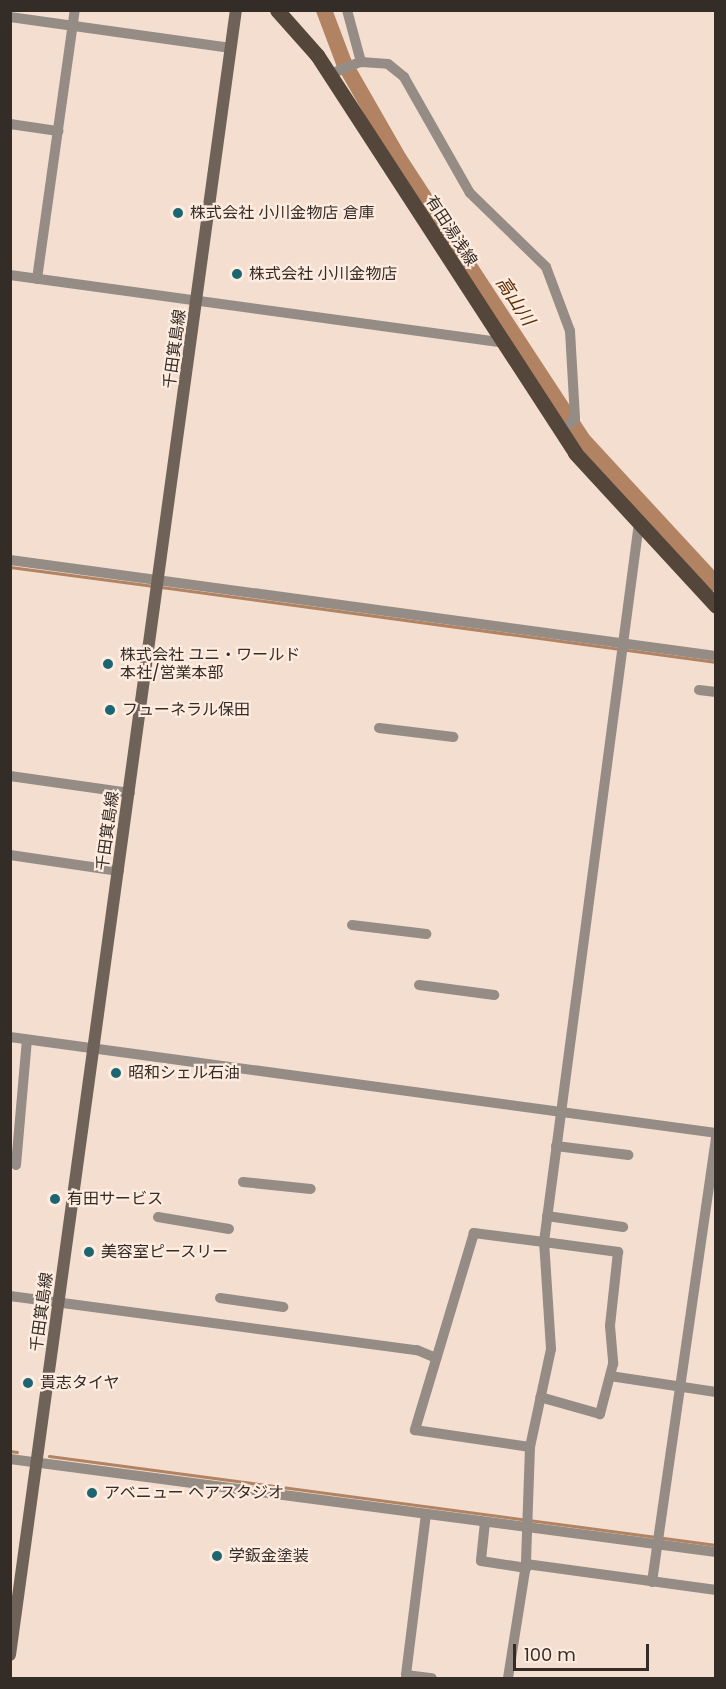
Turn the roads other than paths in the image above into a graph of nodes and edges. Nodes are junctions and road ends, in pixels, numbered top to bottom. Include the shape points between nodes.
1 (75, 10) edge
2 (236, 10) edge
3 (277, 10) edge
4 (347, 10) edge
5 (10, 17) edge
6 (72, 26) junction
7 (231, 48) junction
8 (353, 65) junction
9 (328, 75) junction
10 (10, 124) edge
11 (58, 131) junction
12 (10, 275) edge
13 (37, 279) junction
14 (198, 301) junction
15 (502, 342) junction
16 (560, 431) junction
17 (639, 523) junction
18 (10, 560) edge
19 (158, 586) junction
20 (716, 606) edge
21 (625, 644) junction
22 (716, 656) edge
23 (699, 690) dead end
24 (716, 692) edge
25 (379, 728) dead end
26 (453, 738) dead end
27 (10, 776) edge
28 (130, 793) junction
29 (10, 855) edge
30 (119, 871) junction
31 (352, 925) dead end
32 (426, 934) dead end
33 (419, 985) dead end
34 (494, 995) dead end
35 (10, 1037) edge
36 (27, 1040) junction
37 (94, 1050) junction
38 (561, 1112) junction
39 (716, 1135) edge
40 (556, 1146) junction
41 (628, 1155) dead end
42 (16, 1165) dead end
43 (243, 1182) dead end
44 (310, 1189) dead end
45 (547, 1216) junction
46 (158, 1217) dead end
47 (623, 1227) dead end
48 (229, 1229) dead end
49 (544, 1242) junction
50 (10, 1296) edge
51 (220, 1298) dead end
52 (60, 1303) junction
53 (283, 1307) dead end
54 (436, 1358) junction
55 (610, 1376) junction
56 (681, 1387) junction
57 (716, 1392) edge
58 (540, 1396) junction
59 (530, 1447) junction
60 (10, 1459) edge
61 (39, 1463) junction
62 (426, 1514) junction
63 (485, 1522) junction
64 (527, 1527) junction
65 (658, 1544) junction
66 (716, 1552) edge
67 (526, 1566) junction
68 (652, 1582) junction
69 (716, 1590) edge
70 (10, 1655) edge
71 (432, 1678) edge
72 (508, 1678) edge

1 - 6 street
2 - 7 main road, 千田箕島線
3 - 9 main road, 有田湯浅線 via 301,32
4 - 8 street
5 - 6 street
6 - 7 street
6 - 11 street
7 - 14 main road, 千田箕島線
8 - 9 street
8 - 16 street via 388,64 404,77 470,193 546,267 570,331 575,419
9 - 15 main road, 有田湯浅線
10 - 11 street
11 - 13 street
12 - 13 street
13 - 14 street
14 - 15 street
14 - 19 main road, 千田箕島線
15 - 16 main road, 有田湯浅線
16 - 17 main road, 有田湯浅線
17 - 20 main road, 有田湯浅線
17 - 21 street
18 - 19 street
19 - 21 street
19 - 28 main road, 千田箕島線
21 - 22 street
21 - 38 street
23 - 24 street
25 - 26 street
27 - 28 street
28 - 30 main road, 千田箕島線
29 - 30 street
30 - 37 main road, 千田箕島線
31 - 32 street
33 - 34 street
35 - 36 street
36 - 37 street
36 - 42 street
37 - 38 street
37 - 52 main road, 千田箕島線
38 - 39 street
38 - 40 street
39 - 56 street
40 - 41 street
40 - 45 street
43 - 44 street
45 - 47 street
45 - 49 street
46 - 48 street
49 - 54 street via 474,1233
49 - 55 street via 618,1252
49 - 58 street via 551,1349
50 - 52 street
51 - 53 street
52 - 54 street via 417,1350
52 - 61 main road, 千田箕島線
54 - 59 street via 415,1430
55 - 56 street
55 - 58 street via 600,1414
56 - 57 street
56 - 65 street
58 - 59 street
59 - 64 street
60 - 61 street
61 - 62 street
61 - 70 main road, 千田箕島線
62 - 63 street
62 - 71 street via 406,1675
63 - 64 street
63 - 67 street via 482,1561
64 - 65 street
64 - 67 street
65 - 66 street
65 - 68 street
67 - 68 street
67 - 72 street
68 - 69 street

